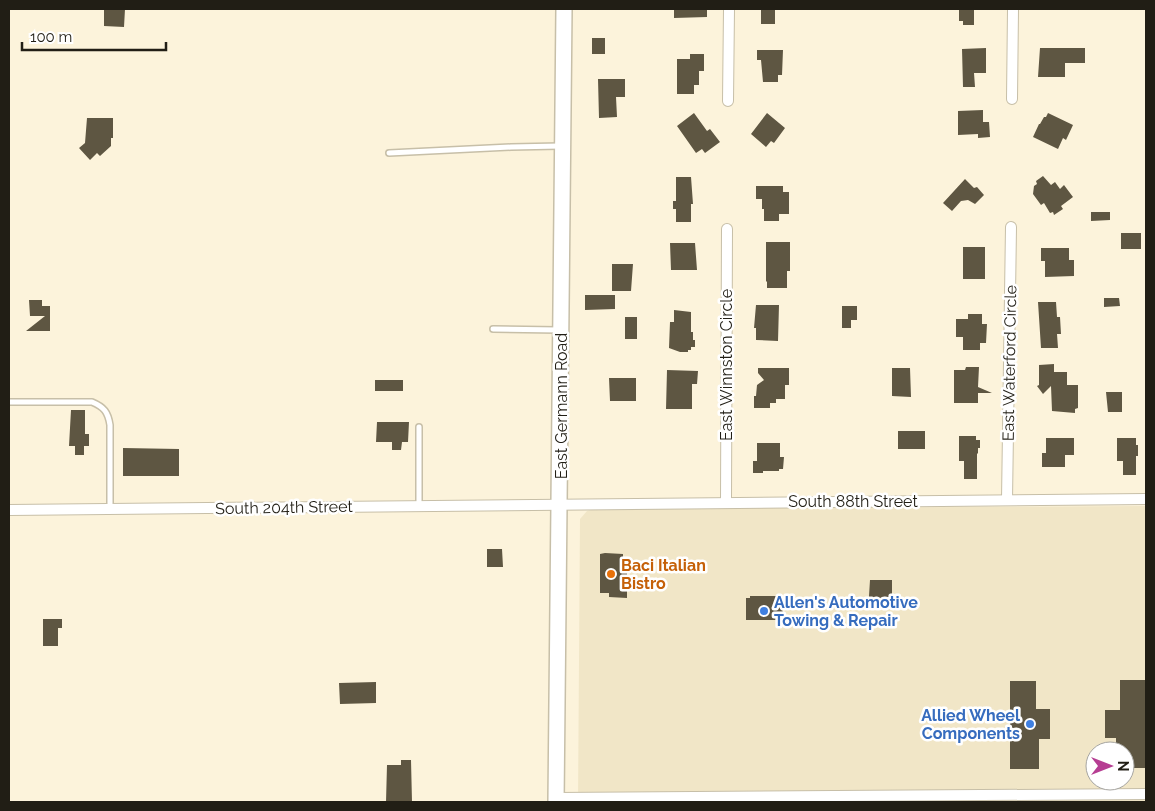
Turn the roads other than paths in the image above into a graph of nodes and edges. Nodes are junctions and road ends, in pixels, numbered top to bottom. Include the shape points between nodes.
1 (564, 9) edge
2 (729, 9) edge
3 (1013, 9) edge
4 (1012, 99) dead end
5 (728, 101) dead end
6 (563, 146) junction
7 (389, 153) dead end
8 (1011, 226) dead end
9 (727, 228) dead end
10 (493, 329) dead end
11 (561, 330) junction
12 (9, 402) edge
13 (418, 427) dead end
14 (1146, 498) edge
15 (1007, 500) junction
16 (726, 502) junction
17 (560, 504) junction
18 (419, 505) junction
19 (110, 509) junction
20 (9, 510) edge
21 (1146, 794) edge
22 (556, 800) edge
23 (833, 800) edge

1 - 6 street, East Germann Road
2 - 5 street
3 - 4 street
6 - 7 lane
6 - 11 street, East Germann Road
8 - 15 street, East Waterford Circle
9 - 16 street, East Winnston Circle
10 - 11 lane
11 - 17 street, East Germann Road
12 - 19 lane via 92,402 101,406 108,414 110,425
13 - 18 lane
14 - 15 street, South 88th Street
15 - 16 street, South 88th Street
16 - 17 street, South 88th Street
17 - 18 street, South 204th Street
17 - 22 street, East Germann Road
18 - 19 street, South 204th Street
19 - 20 street, South 204th Street
21 - 23 street
22 - 23 street

